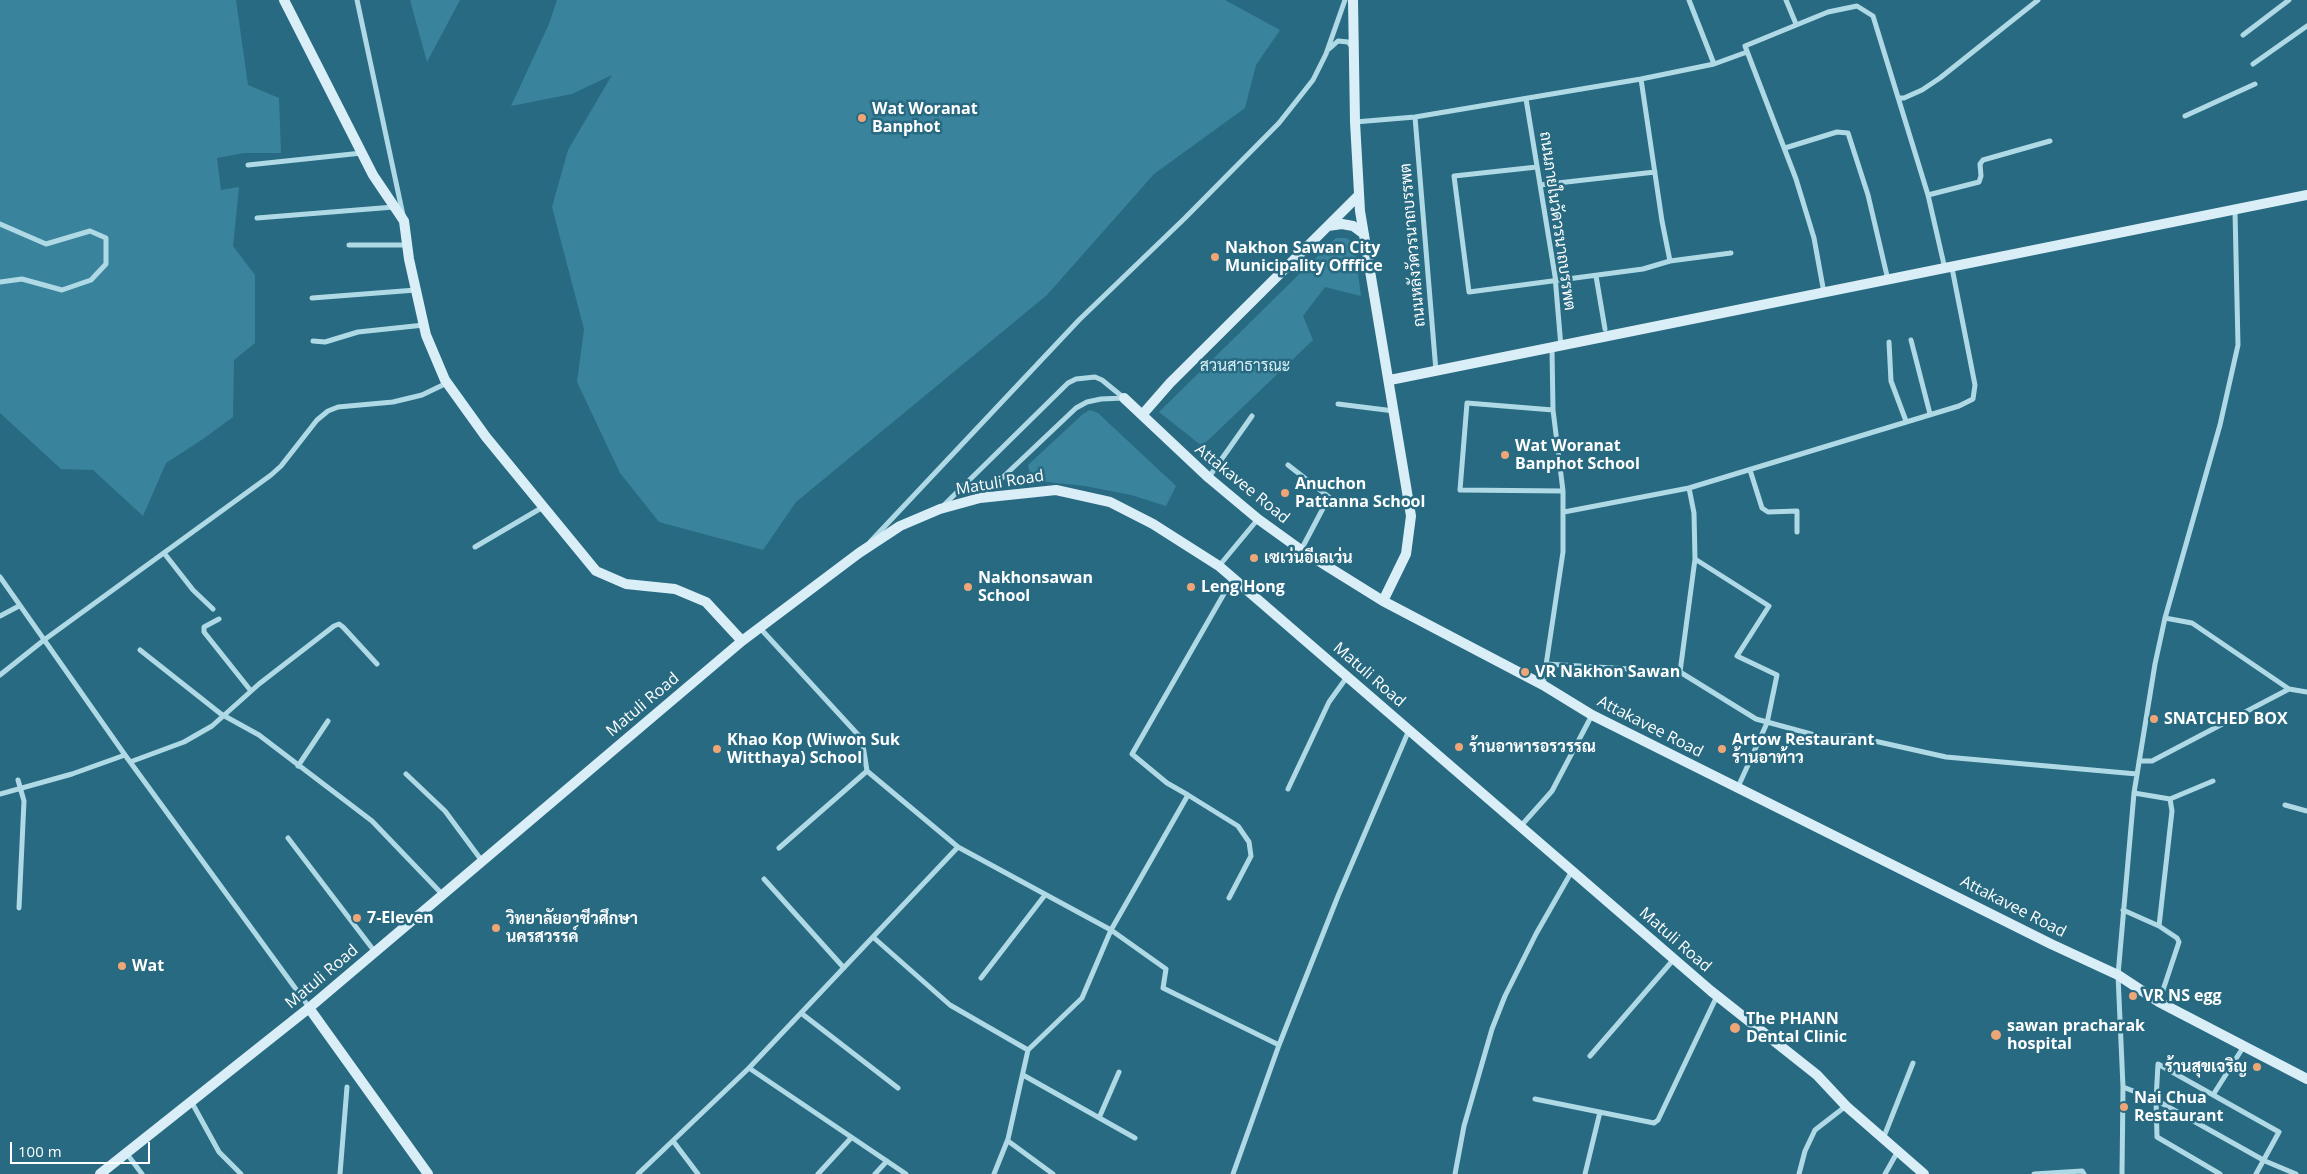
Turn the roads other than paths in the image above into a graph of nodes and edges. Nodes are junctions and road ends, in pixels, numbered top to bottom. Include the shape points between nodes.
1 (284, 0) edge
2 (357, 0) edge
3 (1345, 0) edge
4 (1353, 0) edge
5 (1689, 0) edge
6 (1786, 0) edge
7 (2038, 0) edge
8 (2290, 0) edge
9 (1796, 24) junction
10 (2307, 26) edge
11 (2243, 35) dead end
12 (1353, 49) junction
13 (1747, 52) junction
14 (1326, 54) junction
15 (1714, 64) junction
16 (2253, 64) dead end
17 (1641, 79) junction
18 (2255, 84) dead end
19 (1899, 98) junction
20 (1526, 100) junction
21 (2185, 116) dead end
22 (1415, 117) junction
23 (1355, 122) junction
24 (2050, 141) dead end
25 (1785, 148) junction
26 (362, 153) junction
27 (248, 165) dead end
28 (1537, 166) junction
29 (1656, 172) junction
30 (1540, 185) junction
31 (1359, 195) junction
32 (1928, 195) junction
33 (2307, 195) edge
34 (395, 207) junction
35 (2235, 211) junction
36 (257, 218) dead end
37 (404, 221) junction
38 (0, 224) edge
39 (1328, 226) junction
40 (1364, 234) junction
41 (349, 244) dead end
42 (408, 245) junction
43 (1731, 253) dead end
44 (1670, 261) junction
45 (1949, 269) junction
46 (1596, 276) junction
47 (1556, 280) junction
48 (1888, 281) junction
49 (0, 282) edge
50 (416, 290) junction
51 (1824, 294) junction
52 (312, 298) dead end
53 (424, 325) junction
54 (1605, 329) dead end
55 (1912, 340) dead end
56 (314, 341) dead end
57 (1889, 342) dead end
58 (1556, 348) junction
59 (1436, 371) junction
60 (1390, 380) junction
61 (447, 383) junction
62 (1124, 398) junction
63 (1338, 404) dead end
64 (1553, 410) junction
65 (1394, 411) junction
66 (1930, 414) junction
67 (1142, 415) junction
68 (1252, 416) dead end
69 (1906, 421) junction
70 (1288, 466) dead end
71 (1750, 470) junction
72 (1209, 478) junction
73 (1689, 488) junction
74 (1563, 491) junction
75 (980, 498) junction
76 (543, 507) junction
77 (940, 508) junction
78 (1564, 512) junction
79 (1258, 519) junction
80 (1797, 532) dead end
81 (475, 548) dead end
82 (1301, 550) junction
83 (164, 553) junction
84 (859, 553) junction
85 (1695, 559) junction
86 (1219, 566) junction
87 (0, 578) edge
88 (1233, 578) junction
89 (1383, 601) junction
90 (19, 606) junction
91 (213, 609) dead end
92 (0, 616) edge
93 (2166, 618) junction
94 (219, 619) dead end
95 (759, 628) junction
96 (44, 640) junction
97 (742, 641) junction
98 (140, 650) dead end
99 (377, 664) dead end
100 (1546, 664) junction
101 (1680, 672) junction
102 (0, 675) edge
103 (1347, 676) junction
104 (1542, 685) junction
105 (2289, 689) junction
106 (251, 691) junction
107 (2307, 692) edge
108 (1592, 715) junction
109 (224, 716) junction
110 (328, 721) dead end
111 (1767, 723) junction
112 (1409, 729) junction
113 (125, 755) junction
114 (2139, 761) junction
115 (130, 762) junction
116 (298, 766) junction
117 (867, 771) junction
118 (406, 774) dead end
119 (2137, 774) junction
120 (18, 780) dead end
121 (2213, 781) dead end
122 (22, 788) junction
123 (1738, 788) junction
124 (1288, 789) dead end
125 (2134, 793) junction
126 (0, 794) edge
127 (1188, 795) junction
128 (2170, 799) junction
129 (2285, 806) dead end
130 (2307, 811) edge
131 (1520, 827) junction
132 (288, 838) dead end
133 (958, 847) junction
134 (779, 848) dead end
135 (482, 861) junction
136 (1572, 871) junction
137 (764, 879) dead end
138 (442, 895) junction
139 (1046, 895) junction
140 (1229, 898) dead end
141 (19, 908) dead end
142 (2123, 910) junction
143 (2159, 926) junction
144 (1111, 930) junction
145 (873, 937) junction
146 (375, 952) junction
147 (1674, 960) junction
148 (844, 968) junction
149 (2118, 975) junction
150 (981, 978) dead end
151 (1717, 996) junction
152 (2159, 1002) junction
153 (309, 1008) junction
154 (801, 1013) junction
155 (1278, 1045) junction
156 (2244, 1046) junction
157 (1028, 1050) junction
158 (1590, 1056) dead end
159 (1913, 1063) dead end
160 (749, 1068) junction
161 (1119, 1072) dead end
162 (1023, 1074) junction
163 (2307, 1079) edge
164 (2123, 1087) junction
165 (347, 1088) dead end
166 (898, 1088) dead end
167 (2213, 1095) junction
168 (1535, 1098) dead end
169 (2156, 1100) junction
170 (191, 1101) junction
171 (1846, 1106) junction
172 (1600, 1112) junction
173 (1099, 1118) junction
174 (851, 1138) junction
175 (1135, 1138) dead end
176 (1883, 1140) junction
177 (673, 1141) junction
178 (1008, 1142) junction
179 (1898, 1151) junction
180 (127, 1154) junction
181 (887, 1161) junction
182 (2264, 1161) junction
183 (2210, 1172) edge
184 (100, 1174) edge
185 (142, 1174) edge
186 (241, 1174) edge
187 (340, 1174) edge
188 (428, 1174) edge
189 (638, 1174) edge
190 (698, 1174) edge
191 (818, 1174) edge
192 (875, 1174) edge
193 (906, 1174) edge
194 (994, 1174) edge
195 (1053, 1174) edge
196 (1233, 1174) edge
197 (1455, 1174) edge
198 (1585, 1174) edge
199 (1799, 1174) edge
200 (1885, 1174) edge
201 (1924, 1174) edge
202 (2034, 1174) edge
203 (2084, 1174) edge
204 (2122, 1174) edge
205 (2220, 1174) edge
206 (2256, 1174) edge
207 (2296, 1174) edge

1 - 26 street
2 - 37 street
3 - 14 street
4 - 12 street
5 - 15 street
6 - 9 street
7 - 19 street via 1940,78 1922,90
8 - 11 street
9 - 13 street via 1745,46
9 - 19 street via 1857,6 1873,16
10 - 16 street
12 - 14 street via 1348,42 1338,41
12 - 23 street
13 - 15 street
13 - 25 street
14 - 84 street via 1313,80 1279,123 1079,320
15 - 17 street
17 - 20 street
17 - 29 street
18 - 21 street
19 - 32 street
20 - 22 street
20 - 28 street, ถนนภายในวัดวรนาถบรรพต
22 - 23 street
22 - 59 street, ถนนหลังวัดวรนาถบรรพต
23 - 31 street
24 - 32 street via 1983,160 1979,182
25 - 48 street via 1837,132 1848,133 1868,195
25 - 51 street via 1814,238
26 - 27 street
26 - 34 street
28 - 30 street, ถนนภายในวัดวรนาถบรรพต
28 - 47 street via 1454,176 1469,292
29 - 30 street
29 - 44 street
30 - 47 street, ถนนภายในวัดวรนาถบรรพต
31 - 39 street
31 - 40 street
32 - 45 street
33 - 35 street
34 - 36 street
34 - 37 street
35 - 45 street
35 - 93 street via 2238,345 2220,424
37 - 42 street
38 - 49 street via 46,244 90,231 106,238 106,264 91,280 62,290 22,279
39 - 40 street via 1353,226
39 - 67 street
40 - 60 street
41 - 42 street
42 - 50 street
43 - 44 street
44 - 46 street
45 - 48 street
45 - 66 street via 1975,385 1972,399
46 - 47 street
46 - 54 street
47 - 58 street, ถนนภายในวัดวรนาถบรรพต
48 - 51 street
50 - 52 street
50 - 53 street
51 - 58 street
53 - 56 street via 358,332 325,342
53 - 61 street
55 - 66 street
57 - 69 street via 1891,381
58 - 59 street
58 - 64 street, ถนนภายในวัดวรนาถบรรพต
59 - 60 street
60 - 65 street
61 - 76 street via 486,438
61 - 83 street via 422,395 393,402 338,407 328,411 271,475
62 - 67 street, Attakavee Road
62 - 75 street via 1101,399 1076,408
62 - 77 street via 1095,378 1068,383
63 - 65 street
64 - 74 street, ถนนภายในวัดวรนาถบรรพต
64 - 74 street via 1467,403 1460,490
65 - 89 street via 1411,516 1406,554
66 - 69 street
67 - 72 street, Attakavee Road
68 - 72 street
69 - 71 street
70 - 82 street via 1328,497
71 - 73 street
71 - 80 street via 1762,508 1768,512 1797,511
72 - 79 street, Attakavee Road
73 - 78 street
73 - 85 street via 1694,513
74 - 78 street, ถนนภายในวัดวรนาถบรรพต
75 - 77 street, Matuli Road
75 - 86 street, Matuli Road via 1056,490 1110,502 1153,524
76 - 81 street
76 - 97 street via 596,571 626,584 675,589 706,602
77 - 84 street, Matuli Road via 900,526
78 - 100 street, ถนนภายในวัดวรนาถบรรพต via 1563,552
79 - 82 street, Attakavee Road
79 - 86 street
82 - 89 street, Attakavee Road
83 - 91 street via 193,590
83 - 96 street
84 - 95 street, Matuli Road
85 - 101 street
85 - 111 street via 1769,606 1737,656 1777,675
86 - 88 street, Matuli Road
87 - 90 street
88 - 103 street, Matuli Road
88 - 127 street via 1132,754 1167,783
89 - 104 street, Attakavee Road
90 - 92 street
90 - 96 street
93 - 105 street via 2192,623
93 - 114 street
94 - 106 street via 204,627 204,632
95 - 97 street, Matuli Road
95 - 117 street via 862,739
96 - 102 street
96 - 113 street
97 - 135 street, Matuli Road
98 - 109 street
99 - 106 street via 339,624
100 - 101 street
100 - 104 street, ถนนภายในวัดวรนาถบรรพต
101 - 111 street
103 - 112 street, Matuli Road
103 - 124 street via 1329,702
104 - 108 street, Attakavee Road
105 - 107 street
105 - 114 street via 2152,761
106 - 109 street
108 - 123 street, Attakavee Road
108 - 131 street via 1552,792
109 - 115 street via 194,737
109 - 116 street via 259,735
110 - 116 street
111 - 119 street via 1822,737 1852,736 1946,757
111 - 123 street
112 - 131 street, Matuli Road
112 - 155 street
113 - 115 street
113 - 122 street
114 - 119 street
115 - 153 street
116 - 138 street via 372,821
117 - 133 street
117 - 134 street
118 - 135 street via 445,811
119 - 125 street
120 - 122 street
121 - 128 street
122 - 126 street
122 - 141 street
123 - 149 street, Attakavee Road
125 - 128 street
125 - 142 street
127 - 140 street via 1238,826 1249,842 1251,856
127 - 144 street
128 - 143 street via 2172,811
129 - 130 street
131 - 136 street, Matuli Road
132 - 146 street
133 - 139 street
133 - 145 street
135 - 138 street, Matuli Road
136 - 147 street, Matuli Road
136 - 197 street via 1536,934 1492,1029 1464,1126
137 - 148 street
138 - 146 street, Matuli Road
139 - 144 street
139 - 150 street
142 - 143 street
142 - 149 street
143 - 152 street via 2179,942
144 - 155 street via 1166,969 1163,988
144 - 157 street via 1082,998
145 - 148 street
145 - 157 street via 950,1005
146 - 153 street, Matuli Road
147 - 151 street, Matuli Road
147 - 158 street
148 - 154 street
149 - 152 street, Attakavee Road
149 - 164 street
151 - 171 street, Matuli Road via 1817,1075
151 - 172 street via 1658,1120 1651,1123
152 - 156 street, Attakavee Road
153 - 170 street, Matuli Road
153 - 188 street
154 - 160 street
154 - 166 street
155 - 196 street
156 - 163 street, Attakavee Road
156 - 167 street
157 - 162 street
159 - 176 street
160 - 174 street
160 - 177 street
161 - 173 street
162 - 173 street
162 - 178 street
164 - 169 street
164 - 204 street
165 - 187 street
167 - 169 street via 2158,1064
167 - 182 street via 2279,1132
168 - 172 street
169 - 182 street
169 - 183 street via 2157,1137
170 - 180 street, Matuli Road
170 - 186 street via 219,1152
171 - 176 street, Matuli Road
171 - 199 street via 1815,1130
172 - 198 street
173 - 175 street
174 - 181 street
174 - 191 street
176 - 179 street, Matuli Road
177 - 189 street
177 - 190 street
178 - 194 street
178 - 195 street
179 - 200 street
179 - 201 street, Matuli Road
180 - 184 street, Matuli Road
180 - 185 street
181 - 192 street
181 - 193 street
182 - 206 street
182 - 207 street
183 - 205 street
202 - 203 street via 2082,1170

